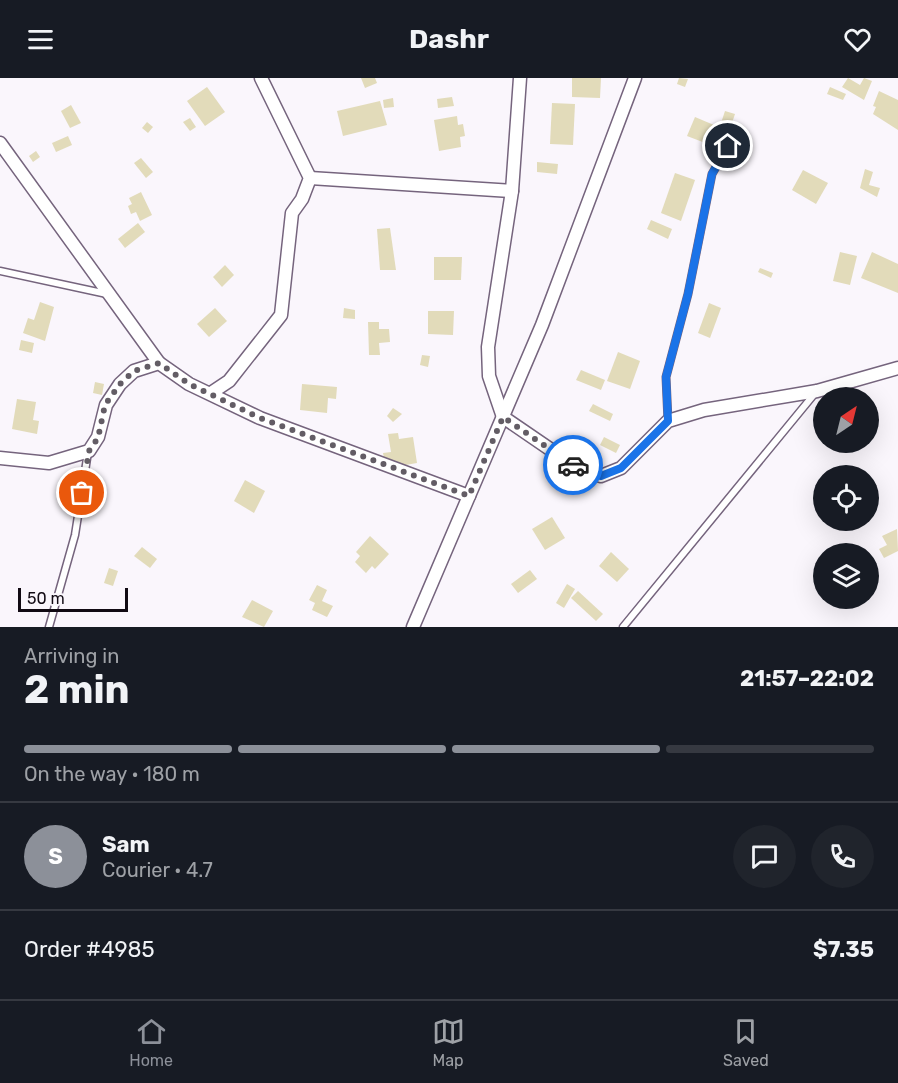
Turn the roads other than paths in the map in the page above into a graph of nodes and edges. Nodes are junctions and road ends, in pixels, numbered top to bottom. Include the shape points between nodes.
1 (261, 78) edge
2 (520, 78) edge
3 (635, 78) edge
4 (734, 136) dead end
5 (0, 143) edge
6 (310, 178) junction
7 (512, 191) junction
8 (0, 271) edge
9 (107, 294) junction
10 (159, 363) junction
11 (898, 368) edge
12 (834, 387) edge
13 (211, 393) junction
14 (813, 393) edge
15 (813, 397) edge
16 (503, 417) junction
17 (668, 421) junction
18 (89, 451) junction
19 (0, 458) edge
20 (469, 496) junction
21 (49, 627) edge
22 (413, 627) edge
23 (622, 627) edge

1 - 6 street
2 - 7 street
3 - 16 street
4 - 17 lane via 712,174 688,294 666,377
5 - 9 street
6 - 7 street
6 - 13 street via 292,213 281,315 229,381
7 - 16 street via 488,346 489,375
8 - 9 lane
9 - 10 street
10 - 13 street via 189,384
10 - 18 street via 134,371 120,384 105,405 98,438
11 - 12 street
13 - 20 street via 260,418
14 - 17 street via 704,410
15 - 23 lane
16 - 17 street via 579,469 601,476 621,468
16 - 20 street
18 - 19 street via 49,463
18 - 21 lane via 75,535
20 - 22 street

